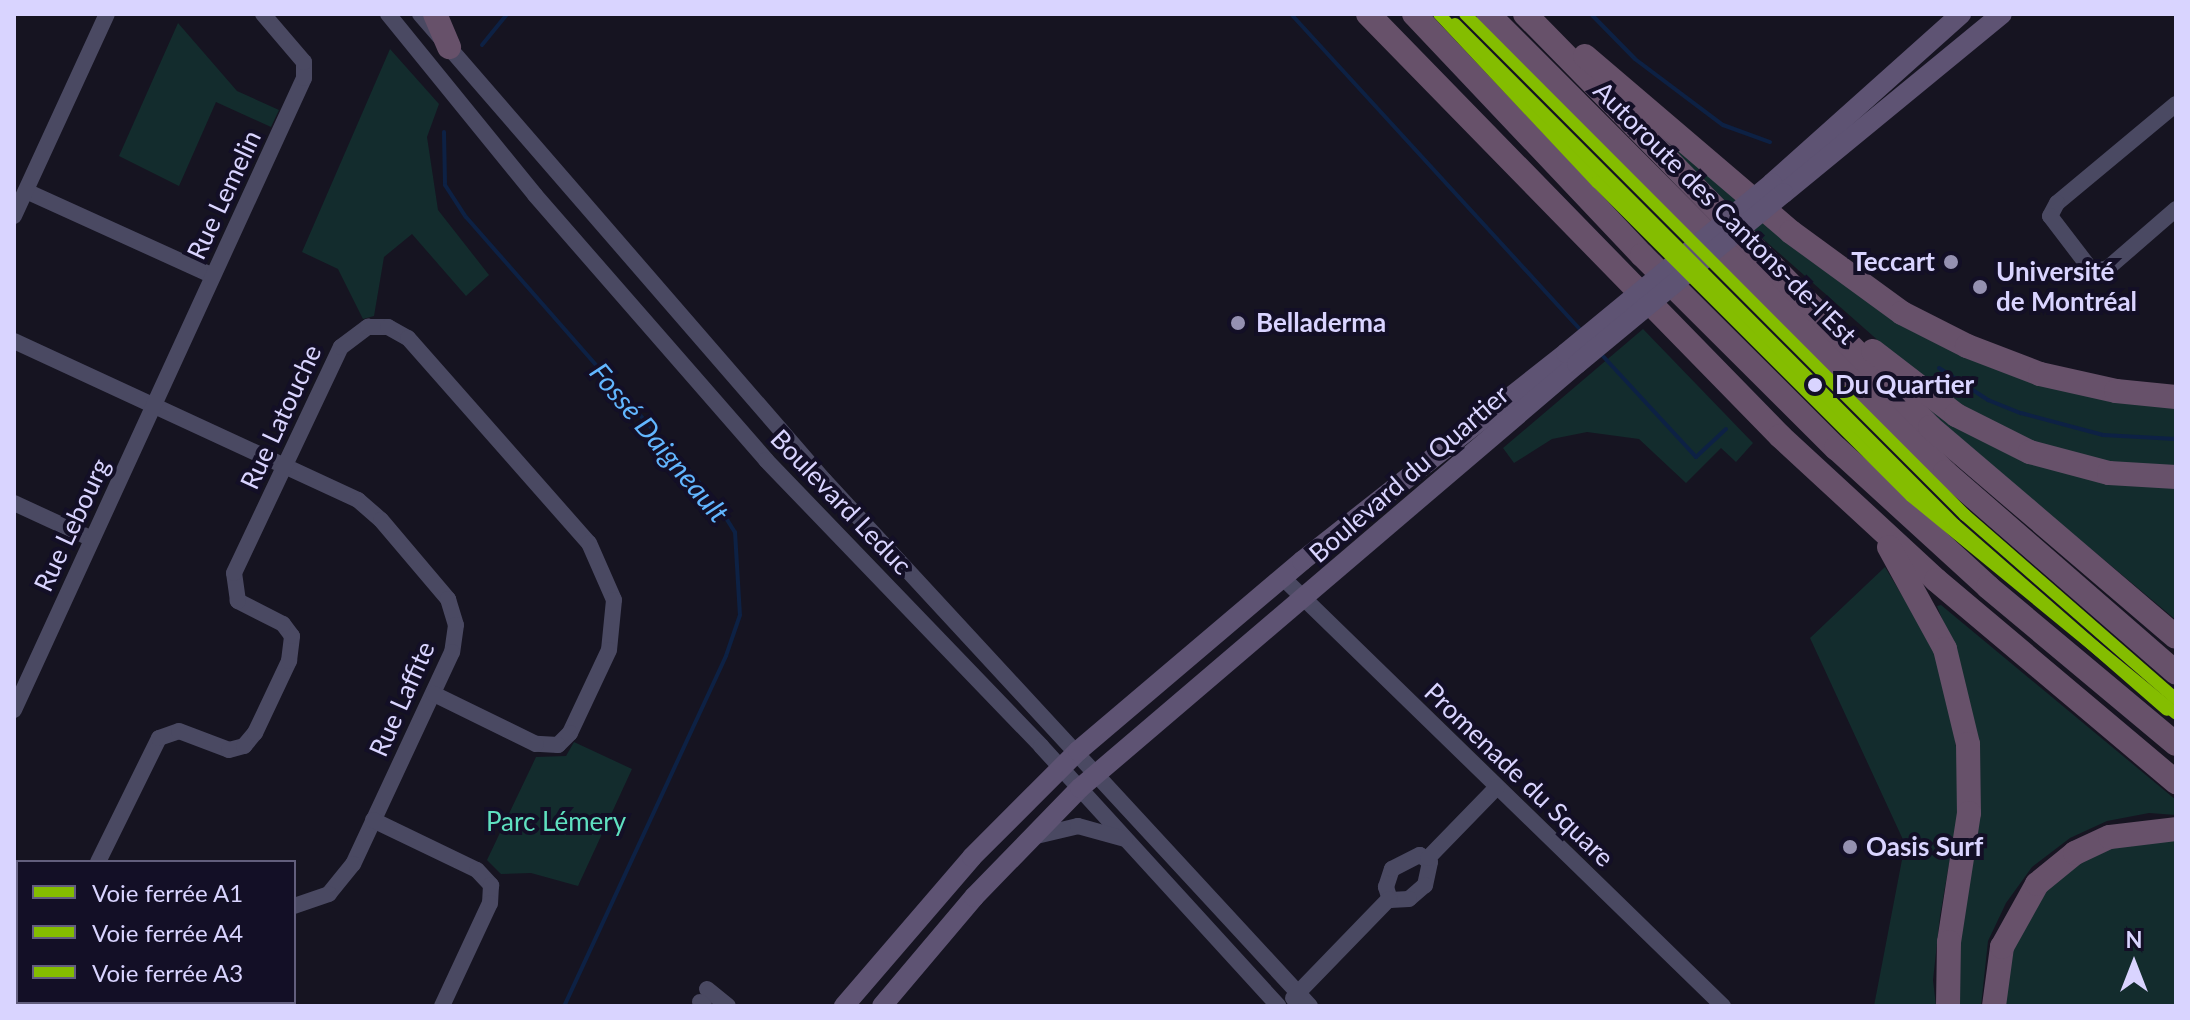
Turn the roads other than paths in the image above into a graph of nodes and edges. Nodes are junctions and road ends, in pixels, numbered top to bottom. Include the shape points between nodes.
1 (107, 14) edge
2 (263, 14) edge
3 (388, 14) edge
4 (420, 14) edge
5 (435, 14) edge
6 (1368, 14) edge
7 (1414, 14) edge
8 (1488, 14) edge
9 (1525, 14) edge
10 (1533, 14) edge
11 (1961, 14) edge
12 (2002, 14) edge
13 (449, 47) junction
14 (2176, 104) edge
15 (1778, 188) junction
16 (26, 191) junction
17 (2176, 209) edge
18 (14, 216) edge
19 (213, 276) junction
20 (1796, 290) junction
21 (14, 341) edge
22 (1571, 358) junction
23 (2176, 397) edge
24 (155, 404) junction
25 (285, 465) junction
26 (2176, 477) edge
27 (14, 503) edge
28 (1878, 527) junction
29 (92, 539) junction
30 (1283, 578) junction
31 (1303, 600) junction
32 (2176, 637) edge
33 (2176, 673) edge
34 (434, 694) junction
35 (14, 710) edge
36 (2176, 744) edge
37 (1078, 751) junction
38 (1060, 767) junction
39 (1098, 772) junction
40 (2176, 782) edge
41 (1497, 787) junction
42 (1080, 788) junction
43 (373, 820) junction
44 (2176, 829) edge
45 (1031, 837) junction
46 (1129, 840) junction
47 (1428, 858) junction
48 (99, 860) edge
49 (1389, 899) junction
50 (296, 905) edge
51 (1298, 992) junction
52 (704, 999) edge
53 (442, 1006) edge
54 (728, 1006) edge
55 (844, 1006) edge
56 (882, 1006) edge
57 (1278, 1006) edge
58 (1285, 1006) edge
59 (1310, 1006) edge
60 (1723, 1006) edge
61 (1948, 1006) edge
62 (1994, 1006) edge

1 - 16 street
2 - 19 street, Rue Lemelin via 304,62 306,72
3 - 38 street, Boulevard Leduc via 535,195 766,460
4 - 13 street, Boulevard Leduc
5 - 13 highway
6 - 28 highway via 1694,351
7 - 36 highway via 1642,255 1836,448 1988,587
8 - 33 highway, Autoroute des Cantons-de-l'Est via 1945,472
9 - 20 highway
10 - 23 highway via 1791,232 1902,313 2040,374 2116,391
11 - 15 main road, Boulevard du Quartier
12 - 15 main road, Boulevard du Quartier
13 - 37 street, Boulevard Leduc via 824,480
14 - 17 street via 2057,203 2050,216 2089,267 2099,270 2108,268
15 - 22 main road, Boulevard du Quartier, bridge
16 - 18 street
16 - 19 street
19 - 24 street, Rue Lemelin
20 - 26 highway via 1930,396 1982,430 2030,452 2093,470
20 - 32 highway via 1939,435
21 - 24 street, Rue Laffite
22 - 30 main road, Boulevard du Quartier
22 - 31 main road, Boulevard du Quartier
24 - 25 street, Rue Laffite
24 - 29 street, Rue Lebourg
25 - 34 street, Rue Laffite via 370,508 442,591 456,634
25 - 34 street, Rue Latouche via 344,343 365,328 388,327 408,338 599,558 614,600 613,636 563,742 536,744
25 - 48 street, Rue Latouche via 232,583 238,601 283,624 292,636 289,661 244,746 229,750 179,731 159,738
27 - 29 street
28 - 40 highway
28 - 61 highway via 1945,649 1965,723 1969,813 1949,942
29 - 35 street, Rue Lebourg
30 - 31 street, Promenade du Square
30 - 37 main road, Boulevard du Quartier
31 - 39 main road, Boulevard du Quartier
31 - 41 street, Promenade du Square
34 - 43 street, Rue Laffite
37 - 38 main road, Boulevard du Quartier
37 - 39 street, Boulevard Leduc
38 - 42 street, Boulevard Leduc
38 - 55 main road, Boulevard du Quartier via 972,857
39 - 42 main road, Boulevard du Quartier
39 - 51 street, Boulevard Leduc
41 - 47 street
41 - 60 street, Promenade du Square
42 - 45 main road, Boulevard du Quartier
42 - 46 street, Boulevard Leduc
43 - 50 street, Rue Laffite via 335,890
43 - 53 street via 477,870 491,885 490,903
44 - 62 highway via 2110,837 2075,853 2037,884 2002,947
45 - 46 street via 1078,826
45 - 56 main road, Boulevard du Quartier
46 - 57 street, Boulevard Leduc
47 - 49 street via 1430,876 1418,894 1405,901
47 - 49 street via 1412,856 1395,866 1386,883
49 - 51 street
51 - 58 street
51 - 59 street, Boulevard Leduc
52 - 54 street

